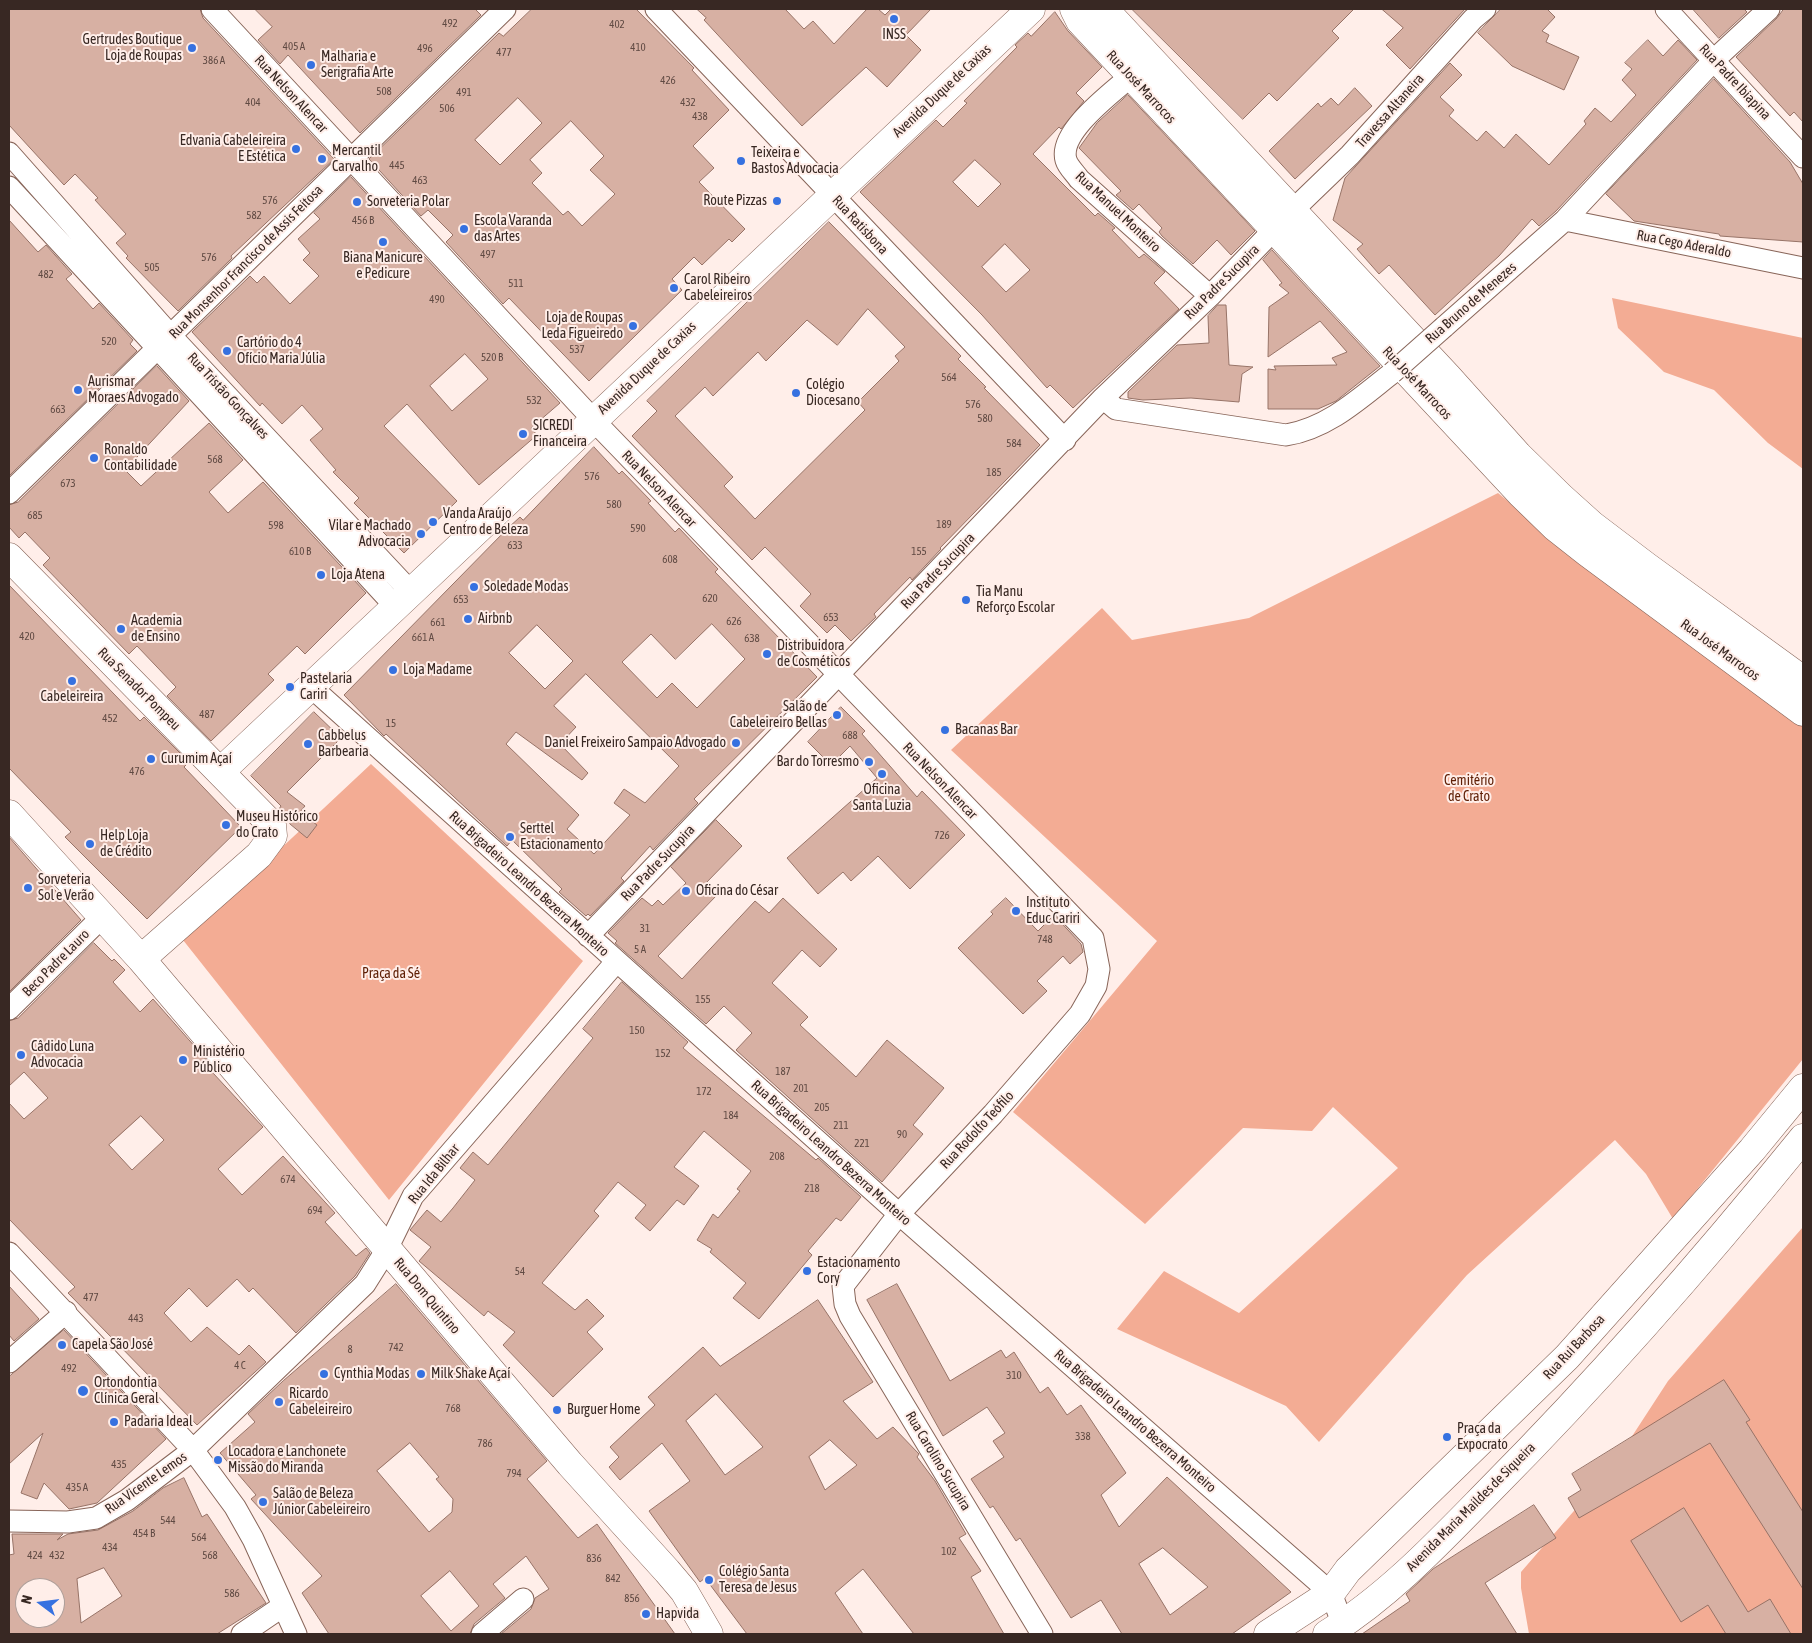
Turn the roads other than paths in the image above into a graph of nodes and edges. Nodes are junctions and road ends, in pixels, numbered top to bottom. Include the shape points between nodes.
1 (212, 9) edge
2 (505, 9) edge
3 (656, 9) edge
4 (1031, 9) edge
5 (1074, 9) edge
6 (1104, 9) edge
7 (1666, 9) edge
8 (1769, 9) edge
9 (1474, 12) edge
10 (1715, 59) junction
11 (1131, 76) junction
12 (9, 153) edge
13 (1803, 156) edge
14 (351, 158) junction
15 (9, 187) edge
16 (831, 195) junction
17 (1293, 210) junction
18 (1565, 220) junction
19 (1274, 230) junction
20 (1803, 268) edge
21 (1210, 296) junction
22 (164, 343) junction
23 (1103, 398) junction
24 (593, 419) junction
25 (1065, 440) junction
26 (9, 493) edge
27 (9, 557) edge
28 (1639, 576) junction
29 (403, 599) junction
30 (837, 676) junction
31 (1803, 680) edge
32 (310, 686) junction
33 (1803, 712) edge
34 (221, 771) junction
35 (9, 814) edge
36 (103, 916) junction
37 (588, 936) junction
38 (141, 959) junction
39 (616, 962) junction
40 (1099, 969) joint
41 (9, 1009) edge
42 (1803, 1088) edge
43 (1803, 1138) edge
44 (899, 1214) junction
45 (387, 1249) junction
46 (9, 1252) edge
47 (843, 1286) joint
48 (66, 1312) junction
49 (9, 1362) edge
50 (193, 1450) junction
51 (9, 1521) edge
52 (1332, 1593) junction
53 (522, 1599) dead end
54 (283, 1606) junction
55 (1335, 1630) edge
56 (242, 1634) edge
57 (296, 1634) edge
58 (482, 1634) edge
59 (709, 1634) edge
60 (1042, 1634) edge
61 (1268, 1634) edge

1 - 14 street, Rua Nelson Alencar
2 - 14 street, Rua Monsenhor Francisco de Assis Feitosa
3 - 16 street, Rua Ratisbona
4 - 16 main road, Avenida Duque de Caxias
5 - 11 main road, Rua José Marrocos via 1080,21
6 - 17 main road, Rua José Marrocos
7 - 10 street, Rua Padre Ibiapina
8 - 10 street, Rua Bruno de Menezes
9 - 17 street, Travessa Altaneira via 1350,155
10 - 13 street, Rua Padre Ibiapina
10 - 18 street, Rua Bruno de Menezes
11 - 19 main road, Rua José Marrocos
11 - 21 street, Rua Manuel Monteiro via 1074,130 1068,139 1066,161 1080,179
12 - 22 street, Rua Tristão Gonçalves
14 - 22 street, Rua Monsenhor Francisco de Assis Feitosa
14 - 24 street, Rua Nelson Alencar
15 - 22 street, Rua Tristão Gonçalves
16 - 24 main road, Avenida Duque de Caxias
16 - 25 street, Rua Ratisbona
17 - 19 street, Rua Padre Sucupira
17 - 28 main road, Rua José Marrocos via 1524,461 1592,525
18 - 20 street, Rua Cego Aderaldo
18 - 23 street, Rua Bruno de Menezes, bridge via 1392,373 1323,424 1300,433 1286,435 1116,409
19 - 21 street, Rua Padre Sucupira
19 - 28 main road, Rua José Marrocos via 1521,494 1555,526
21 - 23 street, Rua Padre Sucupira
22 - 26 street, Rua Monsenhor Francisco de Assis Feitosa
22 - 29 street, Rua Tristão Gonçalves
23 - 25 street, Rua Padre Sucupira
24 - 29 main road, Avenida Duque de Caxias
24 - 30 street, Rua Nelson Alencar
25 - 30 street, Rua Padre Sucupira
27 - 34 main road, Rua Senador Pompeu
28 - 31 main road, Rua José Marrocos
28 - 33 main road, Rua José Marrocos
29 - 32 main road, Avenida Duque de Caxias
30 - 37 street, Rua Padre Sucupira
30 - 40 street, Rua Nelson Alencar via 1086,930 1093,938
32 - 34 main road, Avenida Duque de Caxias
32 - 37 street, Rua Brigadeiro Leandro Bezerra Monteiro
34 - 38 main road, Rua Senador Pompeu via 270,820 274,832 266,848
35 - 36 main road, Rua Dom Quintino
36 - 38 main road, Rua Dom Quintino
36 - 41 street, Beco Padre Lauro
37 - 39 street, Rua Brigadeiro Leandro Bezerra Monteiro
38 - 45 main road, Rua Dom Quintino
39 - 44 street, Rua Brigadeiro Leandro Bezerra Monteiro
39 - 45 street, Rua Ida Bilhar via 413,1196
40 - 44 street, Rua Rodolfo Teófilo via 1096,986 1080,1014 993,1114
42 - 52 main road, Rua Rui Barbosa via 1752,1150 1567,1357 1348,1570
43 - 55 main road, Avenida Maria Maildes de Siqueira via 1726,1232 1605,1368 1442,1538
44 - 47 street, Rua Rodolfo Teófilo
44 - 52 street, Rua Brigadeiro Leandro Bezerra Monteiro
45 - 50 street, Rua Ida Bilhar via 365,1284
45 - 59 main road, Rua Dom Quintino via 570,1464 667,1571
46 - 48 street
47 - 60 street, Rua Carolino Sucupira via 844,1304 850,1316
48 - 49 street
48 - 50 street
50 - 51 street, Rua Vicente Lemos via 127,1500 96,1518 68,1522
50 - 54 street via 253,1539
52 - 55 street
52 - 61 main road
53 - 58 street
54 - 56 street
54 - 57 street

